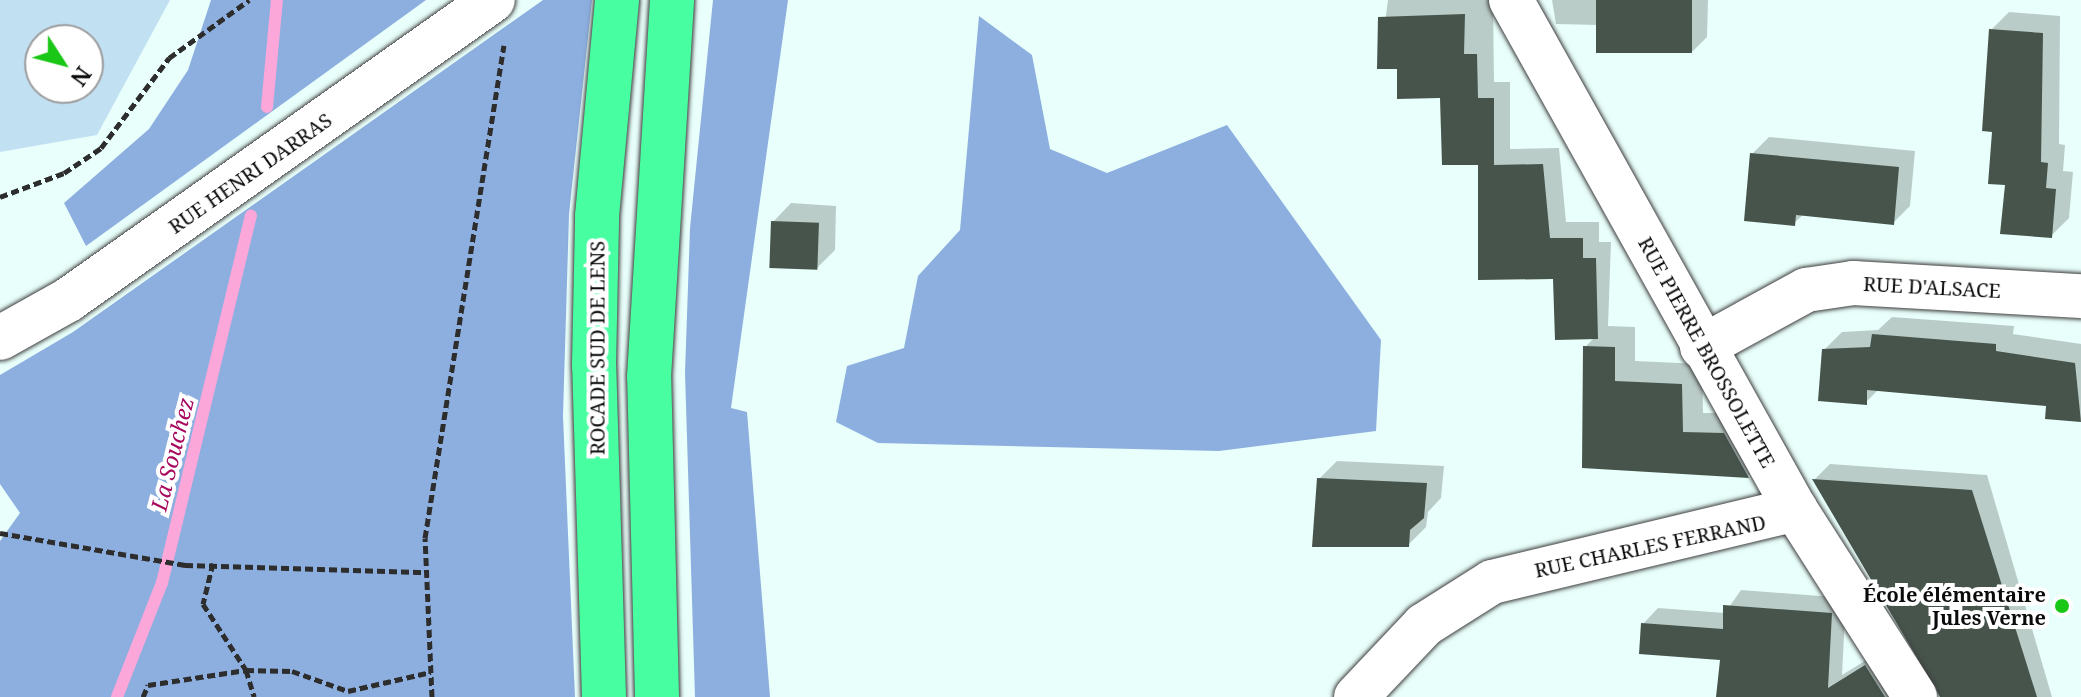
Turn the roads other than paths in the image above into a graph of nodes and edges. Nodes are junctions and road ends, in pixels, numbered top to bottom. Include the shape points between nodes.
1 (617, 0) edge
2 (672, 0) edge
3 (1511, 0) edge
4 (499, 15) edge
5 (2081, 296) edge
6 (0, 338) edge
7 (1702, 347) junction
8 (1795, 509) junction
9 (604, 697) edge
10 (657, 697) edge
11 (1356, 697) edge
12 (1915, 697) edge

1 - 9 highway, ROCADE SUD DE LENS via 597,216 594,350
2 - 10 highway via 649,377
3 - 7 street, RUE PIERRE BROSSOLETTE
4 - 6 street, RUE HENRI DARRAS via 68,300
5 - 7 street, RUE D'ALSACE via 1853,283 1806,290
7 - 8 street, RUE PIERRE BROSSOLETTE
8 - 11 street, RUE CHARLES FERRAND via 1492,582 1424,625
8 - 12 street, RUE PIERRE BROSSOLETTE

